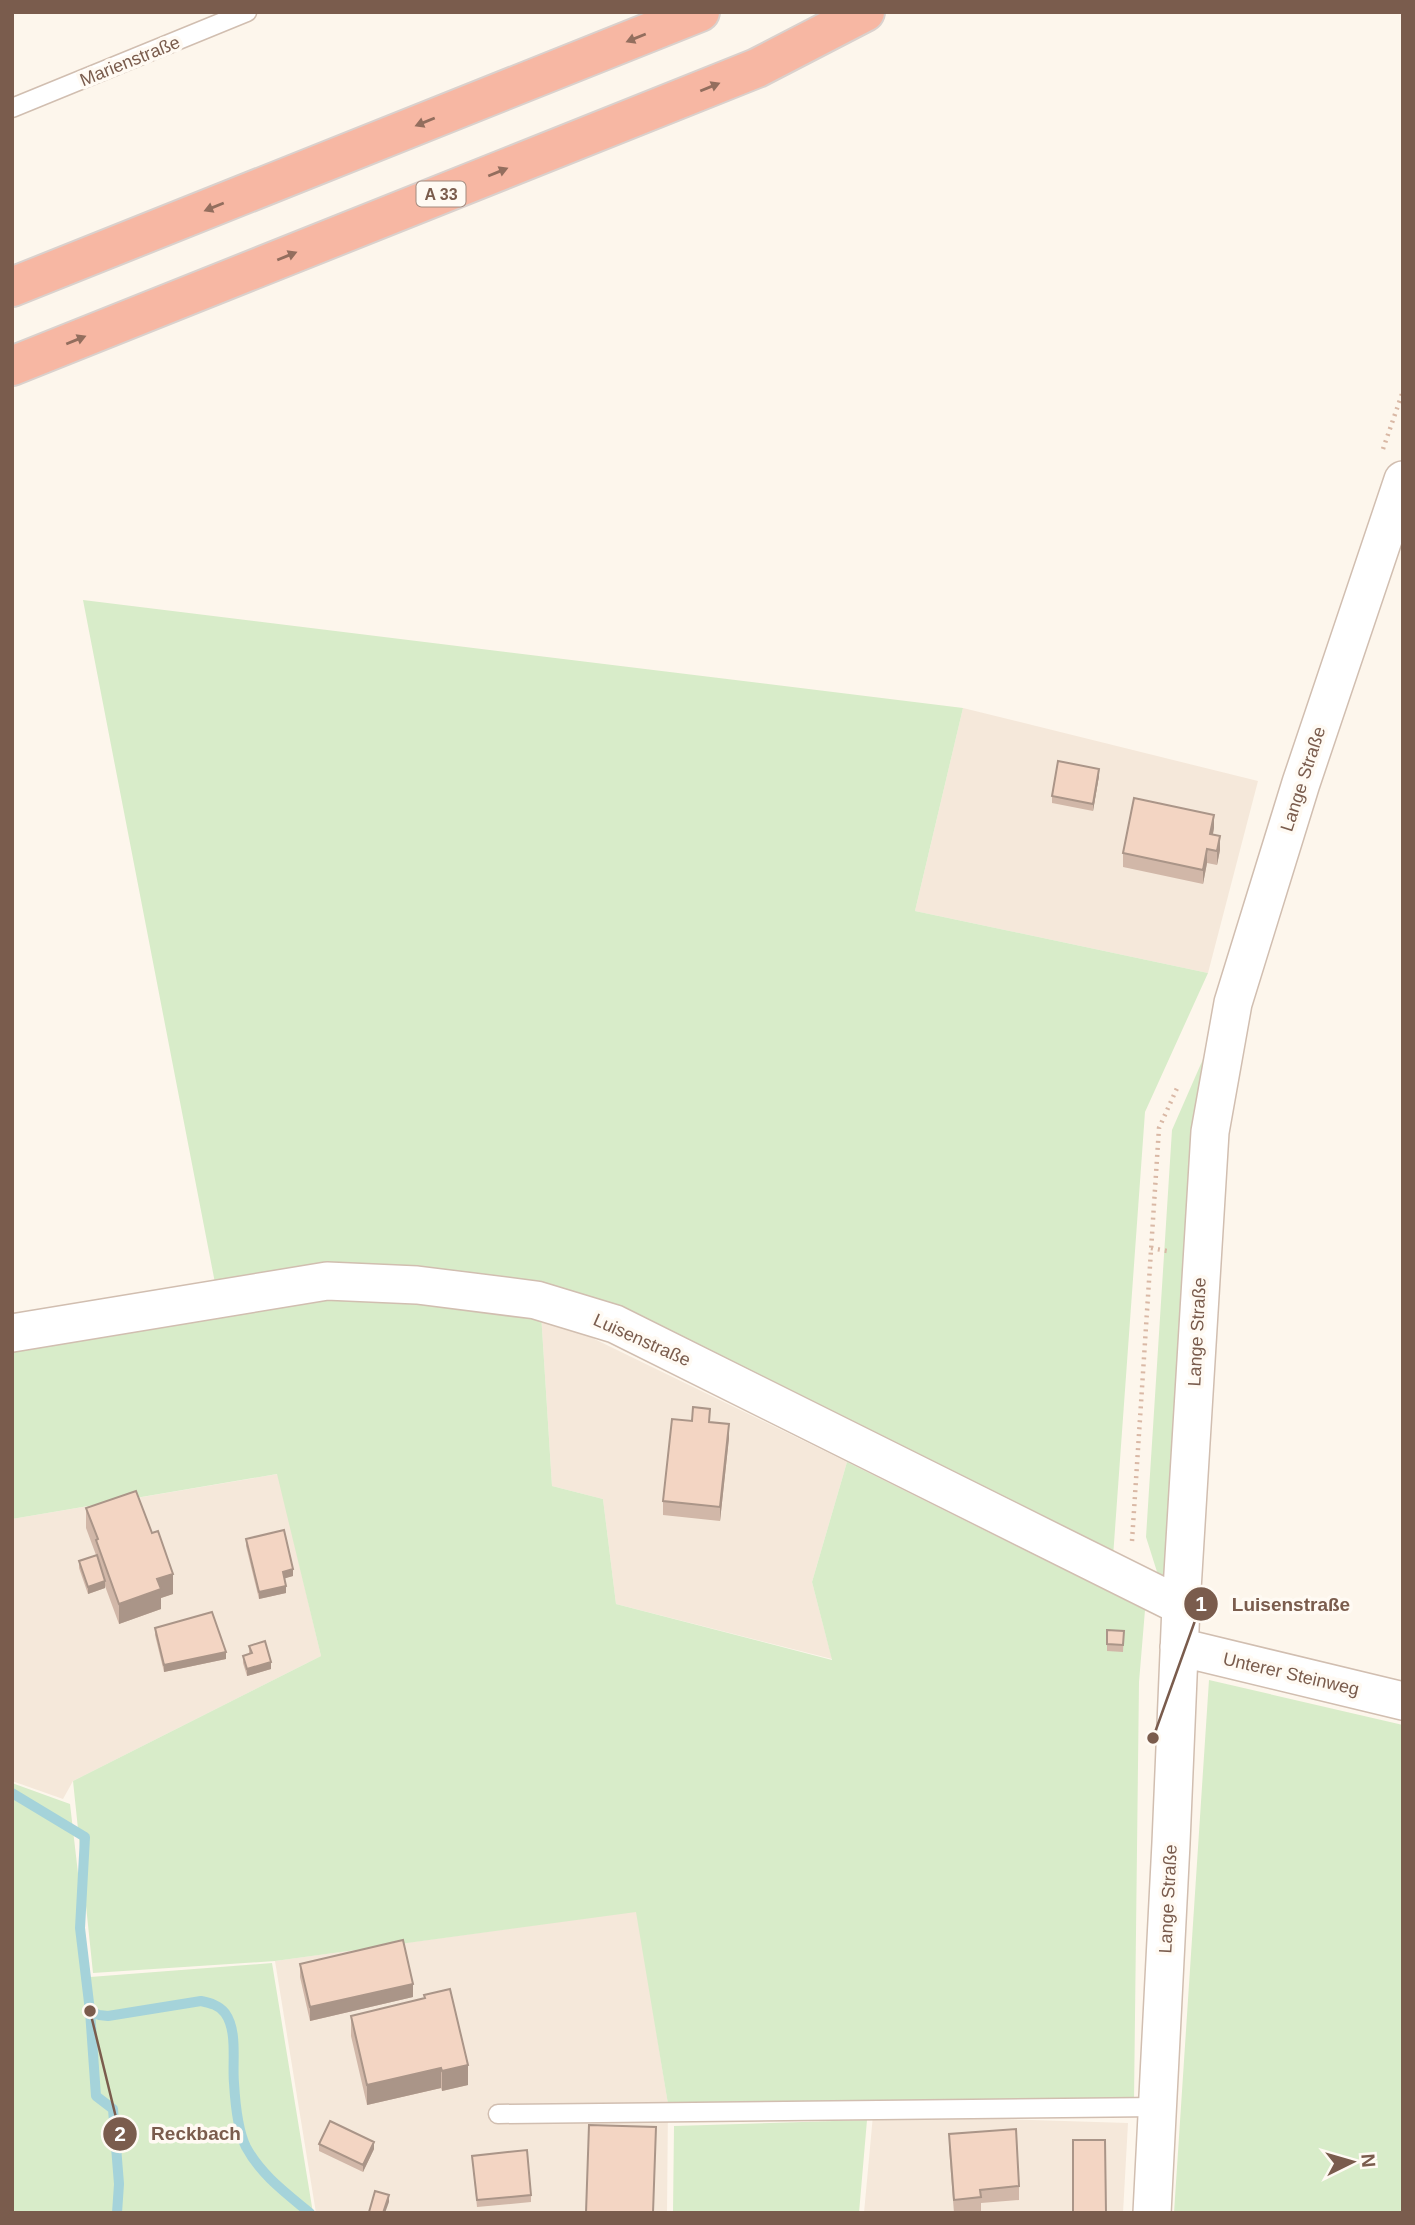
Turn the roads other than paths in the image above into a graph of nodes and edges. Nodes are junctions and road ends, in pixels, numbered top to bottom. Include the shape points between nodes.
1 (247, 12) edge
2 (699, 12) edge
3 (866, 12) edge
4 (12, 108) edge
5 (12, 287) edge
6 (12, 366) edge
7 (1403, 480) edge
8 (12, 1333) edge
9 (1181, 1606) junction
10 (1180, 1647) junction
11 (1403, 1700) edge
12 (1158, 2107) junction
13 (498, 2114) dead end
14 (1152, 2213) edge

1 - 4 lane, Marienstraße
2 -> 5 highway
6 -> 3 highway, A 33 via 757,68
7 - 9 street, Lange Straße via 1233,1003 1210,1132
8 - 9 street, Luisenstraße via 327,1281 416,1284 537,1300 615,1324
9 - 10 street, Lange Straße
10 - 11 street, Unterer Steinweg
10 - 12 street, Lange Straße
12 - 13 lane
12 - 14 street, Lange Straße

